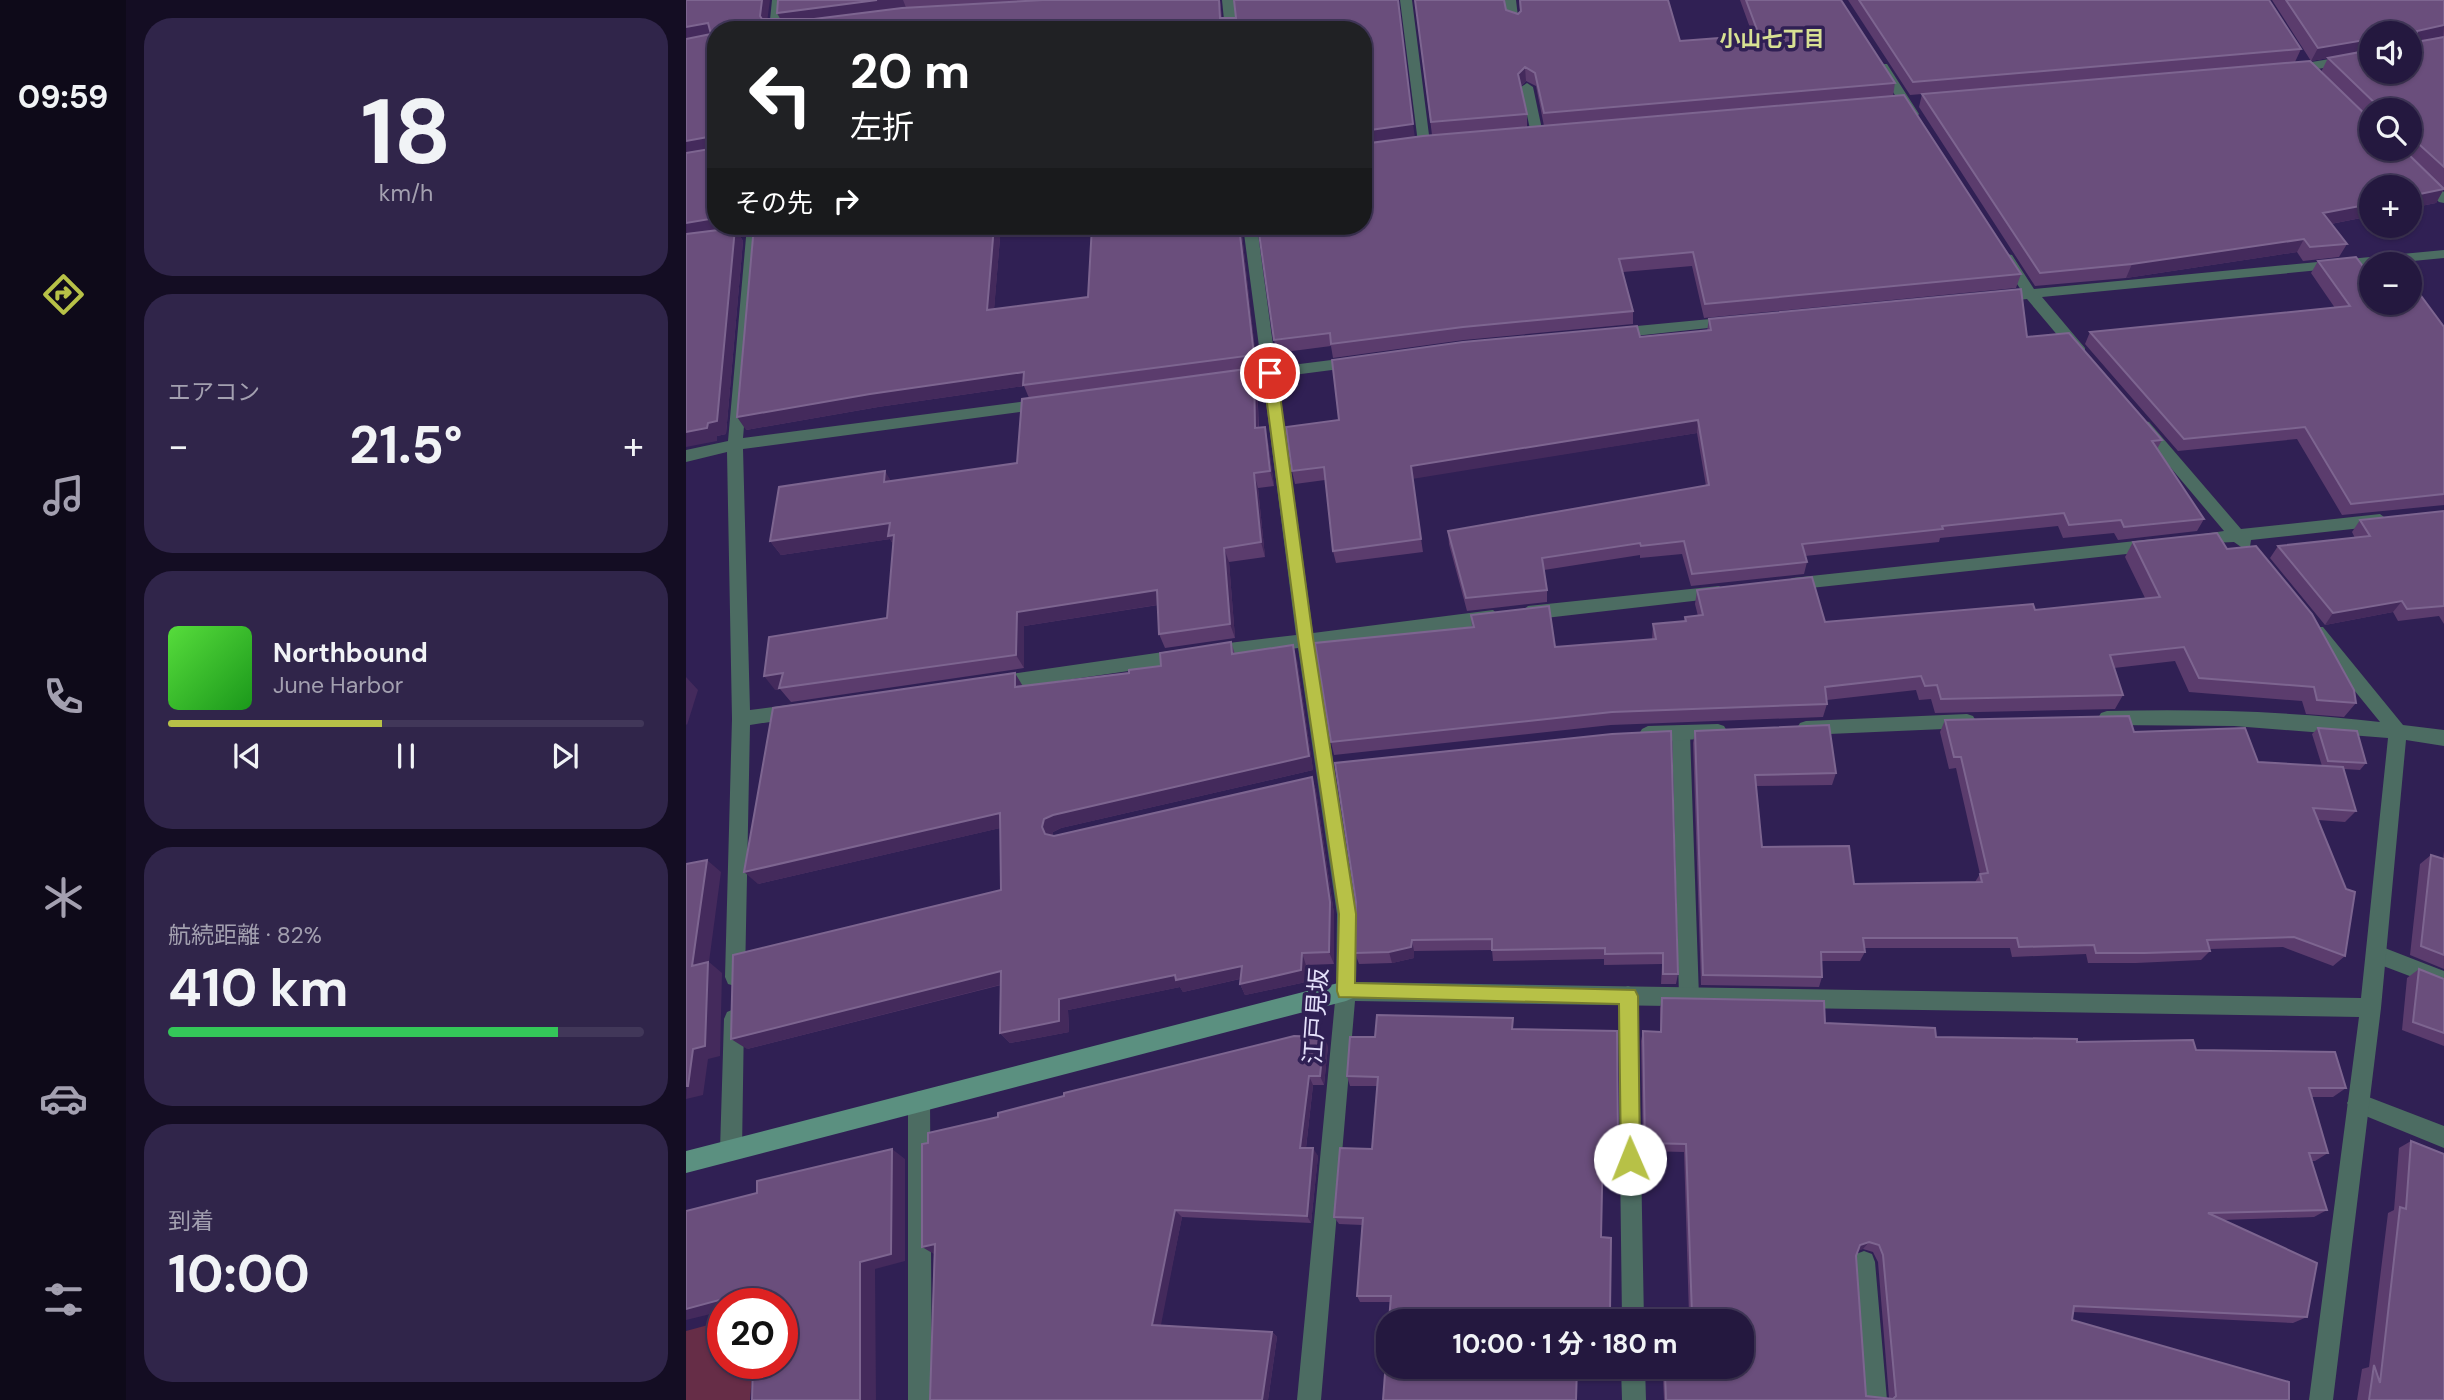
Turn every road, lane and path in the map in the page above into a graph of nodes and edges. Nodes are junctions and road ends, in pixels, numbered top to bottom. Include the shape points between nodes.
1 (778, 0) edge
2 (1228, 0) edge
3 (1406, 0) edge
4 (1510, 0) edge
5 (776, 21) edge
6 (1230, 21) edge
7 (1515, 23) edge
8 (1876, 57) edge
9 (2359, 58) edge
10 (2280, 70) edge
11 (1527, 87) edge
12 (1921, 126) edge
13 (1537, 134) edge
14 (1424, 144) edge
15 (2404, 161) edge
16 (2444, 199) edge
17 (753, 235) edge
18 (1251, 235) edge
19 (2001, 249) edge
20 (2444, 254) edge
21 (2030, 293) junction
22 (1985, 298) edge
23 (1752, 320) edge
24 (1601, 335) edge
25 (1374, 360) edge
26 (2093, 367) edge
27 (1270, 373) junction
28 (1215, 381) edge
29 (1064, 401) edge
30 (2130, 409) edge
31 (735, 445) junction
32 (686, 456) edge
33 (2403, 518) edge
34 (2239, 536) junction
35 (2256, 558) edge
36 (1768, 586) edge
37 (1740, 589) edge
38 (2310, 622) edge
39 (1305, 638) junction
40 (986, 684) edge
41 (809, 710) edge
42 (741, 719) junction
43 (2087, 719) edge
44 (1992, 721) edge
45 (1789, 728) edge
46 (1735, 730) edge
47 (2398, 731) junction
48 (1681, 733) junction
49 (1634, 735) edge
50 (2444, 738) edge
51 (2377, 954) junction
52 (2444, 980) edge
53 (1346, 991) junction
54 (1628, 996) junction
55 (1689, 997) junction
56 (2371, 1008) junction
57 (919, 1101) junction
58 (2358, 1103) junction
59 (2444, 1137) edge
60 (731, 1150) junction
61 (686, 1162) edge
62 (1864, 1262) edge
63 (1633, 1309) edge
64 (1633, 1379) edge
65 (920, 1400) edge
66 (1310, 1400) edge
67 (1634, 1400) edge
68 (1875, 1400) edge
69 (2321, 1400) edge

1 - 5 street
2 - 6 street
3 - 14 street
4 - 7 street
8 - 12 street
9 - 10 street
11 - 13 street
15 - 16 street
17 - 31 street
18 - 27 street, 江戸見坂
19 - 21 street
20 - 21 street
21 - 22 street
21 - 26 street
23 - 24 street
25 - 27 street
27 - 28 street
27 - 39 street, 江戸見坂
29 - 31 street
30 - 34 street
31 - 32 street
31 - 42 street
33 - 34 street
34 - 35 street
34 - 36 street
37 - 39 street
38 - 47 street
39 - 40 street
39 - 53 street, 江戸見坂 via 1348,914
41 - 42 street
42 - 60 street
43 - 47 street via 2209,716
44 - 45 street
46 - 48 street
47 - 50 street
47 - 51 street
48 - 49 street
48 - 55 street
51 - 52 street
51 - 56 street
53 - 54 street
53 - 57 street
53 - 66 street, 江戸見坂
54 - 55 street
54 - 63 street
55 - 56 street
56 - 58 street
57 - 60 street
57 - 65 street
58 - 59 street
58 - 69 street
60 - 61 street
62 - 68 street
64 - 67 street

